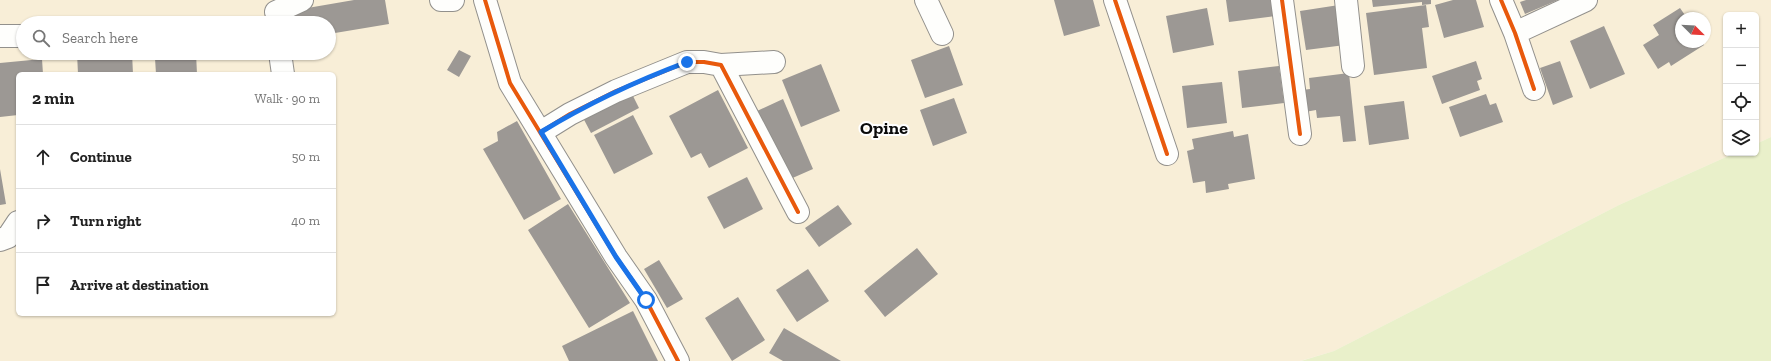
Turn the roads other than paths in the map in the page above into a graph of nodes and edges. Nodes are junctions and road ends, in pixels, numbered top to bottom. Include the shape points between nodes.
1 (302, 0) edge
2 (441, 0) edge
3 (452, 0) edge
4 (485, 0) edge
5 (926, 0) edge
6 (1115, 0) edge
7 (1282, 0) edge
8 (1346, 0) edge
9 (1501, 0) edge
10 (1586, 0) edge
11 (276, 12) edge
12 (1515, 33) junction
13 (942, 34) dead end
14 (0, 36) edge
15 (16, 36) edge
16 (281, 60) edge
17 (774, 62) dead end
18 (721, 65) junction
19 (1352, 66) dead end
20 (282, 72) edge
21 (1534, 89) dead end
22 (541, 132) junction
23 (1300, 134) dead end
24 (1168, 154) dead end
25 (798, 212) dead end
26 (16, 225) edge
27 (0, 240) edge
28 (678, 361) edge

1 - 11 street
2 - 3 street
4 - 22 street via 510,83
5 - 13 street
6 - 24 street
7 - 23 street
8 - 19 street
9 - 12 street
10 - 12 street
12 - 21 street
14 - 15 street
16 - 20 street
17 - 18 street
18 - 22 street via 687,62 616,91
18 - 25 street
22 - 28 street via 616,257 646,300
26 - 27 street via 8,237

